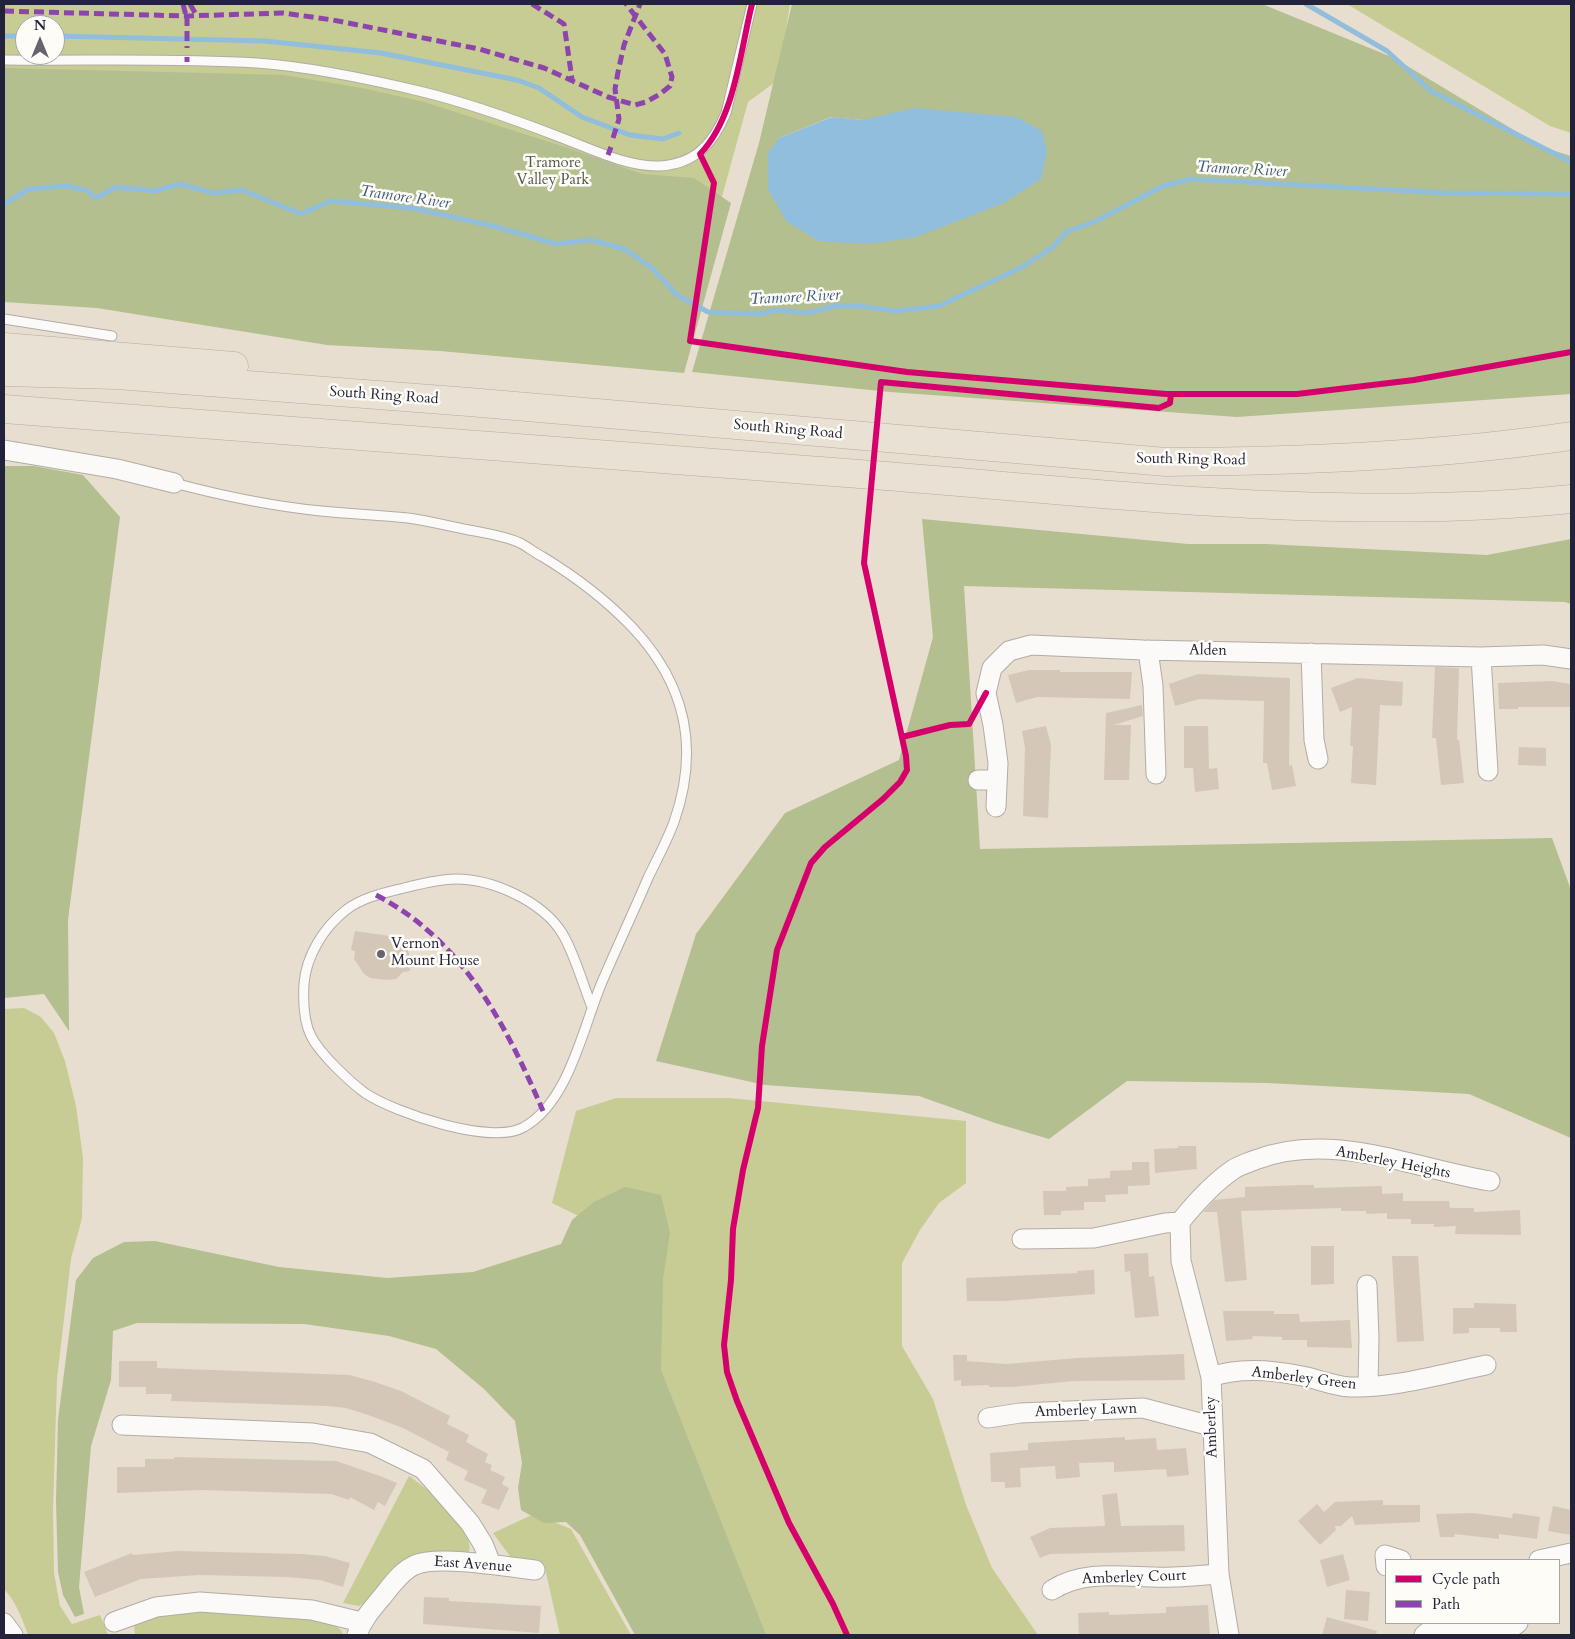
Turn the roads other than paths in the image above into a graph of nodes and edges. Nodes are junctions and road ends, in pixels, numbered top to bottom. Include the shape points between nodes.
1 (752, 4) edge
2 (4, 60) edge
3 (4, 319) edge
4 (112, 336) dead end
5 (4, 347) edge
6 (4, 372) edge
7 (468, 402) junction
8 (4, 409) edge
9 (1571, 436) edge
10 (4, 450) edge
11 (174, 483) joint
12 (1571, 499) edge
13 (1148, 650) junction
14 (1311, 652) junction
15 (1481, 657) junction
16 (1571, 659) edge
17 (1318, 758) dead end
18 (1488, 771) dead end
19 (1156, 774) dead end
20 (978, 780) dead end
21 (997, 780) junction
22 (996, 807) dead end
23 (592, 1007) junction
24 (1490, 1181) dead end
25 (1180, 1222) junction
26 (1022, 1239) dead end
27 (1367, 1285) dead end
28 (1486, 1365) dead end
29 (1211, 1377) junction
30 (1368, 1386) junction
31 (988, 1418) dead end
32 (122, 1425) dead end
33 (1211, 1426) junction
34 (1571, 1553) edge
35 (1398, 1559) edge
36 (1544, 1559) edge
37 (1385, 1560) edge
38 (491, 1564) junction
39 (534, 1570) dead end
40 (1219, 1574) junction
41 (1052, 1590) dead end
42 (114, 1622) dead end
43 (4, 1623) edge
44 (1517, 1624) edge
45 (359, 1629) edge
46 (13, 1635) edge
47 (1228, 1635) edge
48 (1424, 1635) edge

1 - 2 lane via 720,129 700,154 676,164 659,166 608,155 440,97 324,72 256,64
3 - 4 lane
5 - 7 highway via 148,357 324,375
6 - 7 highway, South Ring Road via 117,375
7 - 9 highway, South Ring Road via 1166,462 1395,456 1488,448
8 - 12 highway via 1167,500 1390,509 1495,506
10 - 11 street via 117,469
11 - 23 lane via 246,502 410,519 520,543 606,599 642,637 676,692 688,746 685,779 674,822
13 - 14 street, Alden
13 - 19 street via 1153,686
13 - 21 street, Alden via 1031,645 1009,651 992,668 986,693 998,763
14 - 15 street, Alden
14 - 17 street via 1314,740
15 - 16 street, Alden via 1543,654
15 - 18 street via 1494,742
20 - 21 street
21 - 22 street, Alden
23 - 23 lane via 575,1057 544,1111 522,1129 497,1133 466,1130 393,1108 363,1091 333,1063 311,1036 303,1005 305,969 320,938 347,909 384,893 457,879 490,885 520,897 542,912 562,932
24 - 25 street, Amberley Heights via 1353,1152 1311,1149 1276,1152 1236,1168 1202,1195
25 - 26 street via 1094,1238
25 - 29 street, Amberley via 1182,1262
27 - 30 street
28 - 30 street, Amberley Green via 1397,1384
29 - 30 street, Amberley Green via 1226,1371 1262,1371 1303,1376 1327,1384
29 - 33 street, Amberley
31 - 33 street, Amberley Lawn via 1143,1408
32 - 38 street via 313,1433 370,1443 422,1469 470,1523
33 - 40 street, Amberley
34 - 36 street
35 - 37 street via 1384,1555
38 - 39 street, East Avenue
38 - 45 street, East Avenue via 430,1562 415,1565 388,1590
40 - 41 street, Amberley Court via 1172,1578 1101,1576 1067,1580
40 - 47 street, Amberley
42 - 45 street via 156,1606 200,1602 312,1610
43 - 46 street
44 - 48 street via 1433,1628

